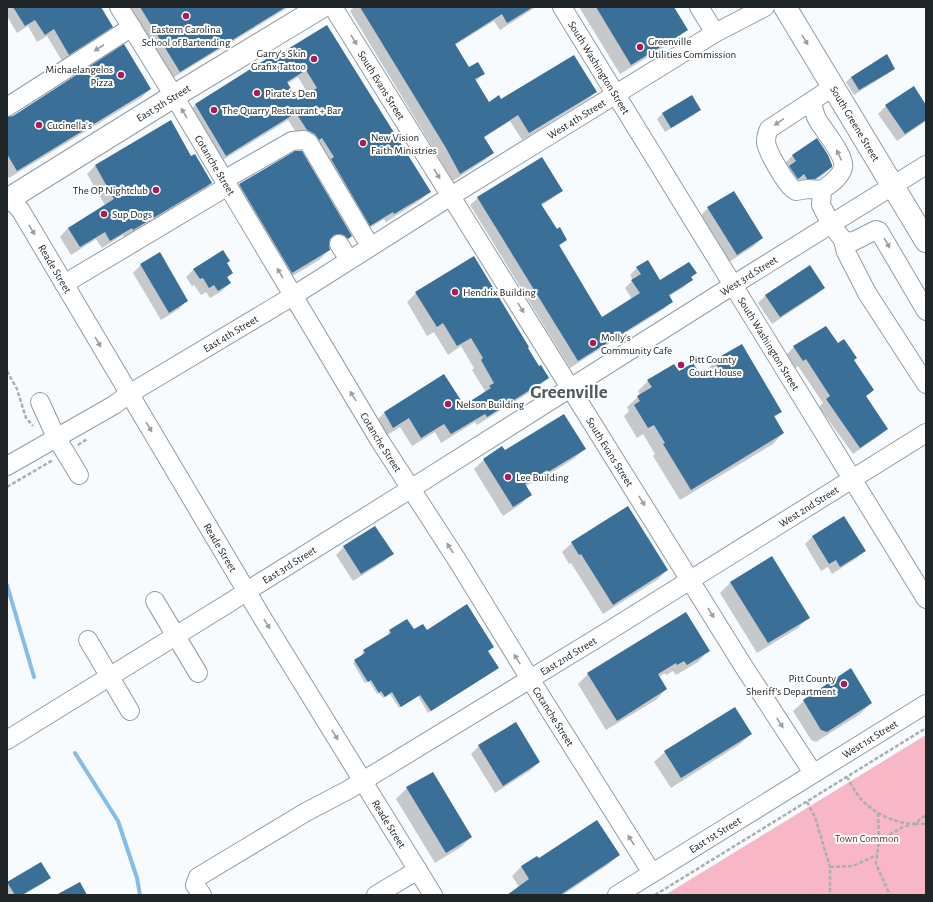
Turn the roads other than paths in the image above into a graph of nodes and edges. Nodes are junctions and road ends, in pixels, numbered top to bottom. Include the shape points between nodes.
1 (119, 7) edge
2 (321, 7) edge
3 (333, 7) edge
4 (562, 7) edge
5 (699, 7) edge
6 (765, 7) edge
7 (785, 7) edge
8 (132, 27) junction
9 (715, 33) junction
10 (833, 87) junction
11 (616, 94) junction
12 (174, 96) junction
13 (812, 101) junction
14 (7, 107) edge
15 (926, 165) edge
16 (893, 186) junction
17 (233, 190) junction
18 (822, 190) junction
19 (451, 196) junction
20 (8, 198) edge
21 (831, 224) junction
22 (843, 240) junction
23 (926, 241) edge
24 (339, 244) dead end
25 (370, 246) junction
26 (349, 260) junction
27 (64, 284) junction
28 (733, 285) junction
29 (293, 296) junction
30 (926, 311) edge
31 (926, 384) edge
32 (571, 388) junction
33 (129, 394) junction
34 (40, 402) dead end
35 (926, 433) edge
36 (56, 437) junction
37 (7, 466) edge
38 (79, 476) dead end
39 (853, 479) junction
40 (412, 488) junction
41 (690, 579) junction
42 (247, 591) junction
43 (926, 599) edge
44 (154, 601) dead end
45 (175, 636) junction
46 (88, 640) dead end
47 (198, 673) dead end
48 (109, 677) junction
49 (530, 679) junction
50 (926, 704) edge
51 (130, 711) dead end
52 (7, 740) edge
53 (813, 773) junction
54 (363, 781) junction
55 (418, 870) junction
56 (652, 873) junction
57 (202, 895) edge
58 (376, 895) edge
59 (433, 895) edge
60 (617, 895) edge

1 - 8 street, Cotanche Street
2 - 12 main road, East 5th Street
3 -> 19 street, South Evans Street
4 - 11 street, South Washington Street
5 - 9 street
6 - 9 street, West 4th Street
7 -> 10 main road, South Greene Street
8 - 12 street, Cotanche Street
8 -> 14 street
9 - 11 street, West 4th Street
10 - 13 street
10 - 16 main road, South Greene Street
11 - 19 street, West 4th Street
11 - 28 street, South Washington Street
17 -> 12 street, Cotanche Street
12 - 20 main road, East 5th Street
18 -> 13 street via 833,182 843,166 841,156 817,118
13 -> 18 street via 769,129 766,144 776,166 793,189
15 - 16 street, West 3rd Street
16 - 21 street, West 3rd Street
16 - 23 main road, South Greene Street
17 - 25 street via 292,141 304,140 309,143
17 - 27 street
29 -> 17 street, Cotanche Street
18 - 21 street via 821,205
19 - 25 street, East 4th Street
19 -> 32 street, South Evans Street
20 -> 27 street, Reade Street via 21,211
21 - 22 street
21 - 28 street, West 3rd Street
22 -> 30 street via 852,242 876,230 879,231
22 - 31 street via 846,252 868,293
24 - 26 street
25 - 26 street, East 4th Street
26 - 29 street, East 4th Street
27 -> 33 street, Reade Street
28 - 32 street, West 3rd Street
28 - 39 street, South Washington Street
29 - 33 street, East 4th Street
40 -> 29 street, Cotanche Street via 380,441
32 - 40 street, East 3rd Street
32 -> 41 street, South Evans Street
33 - 36 street, East 4th Street
33 -> 42 street, Reade Street
34 - 36 street
35 - 39 street, West 2nd Street
36 - 37 street, East 4th Street
36 - 38 street
39 - 41 street, West 2nd Street
39 - 43 street, South Washington Street
40 - 42 street, East 3rd Street
49 -> 40 street, Cotanche Street
41 - 49 street, East 2nd Street
41 -> 53 street, South Evans Street
42 - 45 street, East 3rd Street
42 -> 54 street, Reade Street
44 - 45 street
45 - 47 street
45 - 48 street, East 3rd Street
46 - 48 street
48 - 51 street
48 - 52 street, East 3rd Street
49 - 54 street, East 2nd Street
56 -> 49 street, Cotanche Street
50 - 53 street, West 1st Street
53 - 56 street, East 1st Street
54 - 55 street, Reade Street
54 - 57 street, East 2nd Street via 198,877 195,885
55 - 58 street
55 - 59 street, Reade Street
56 - 60 street, East 1st Street

